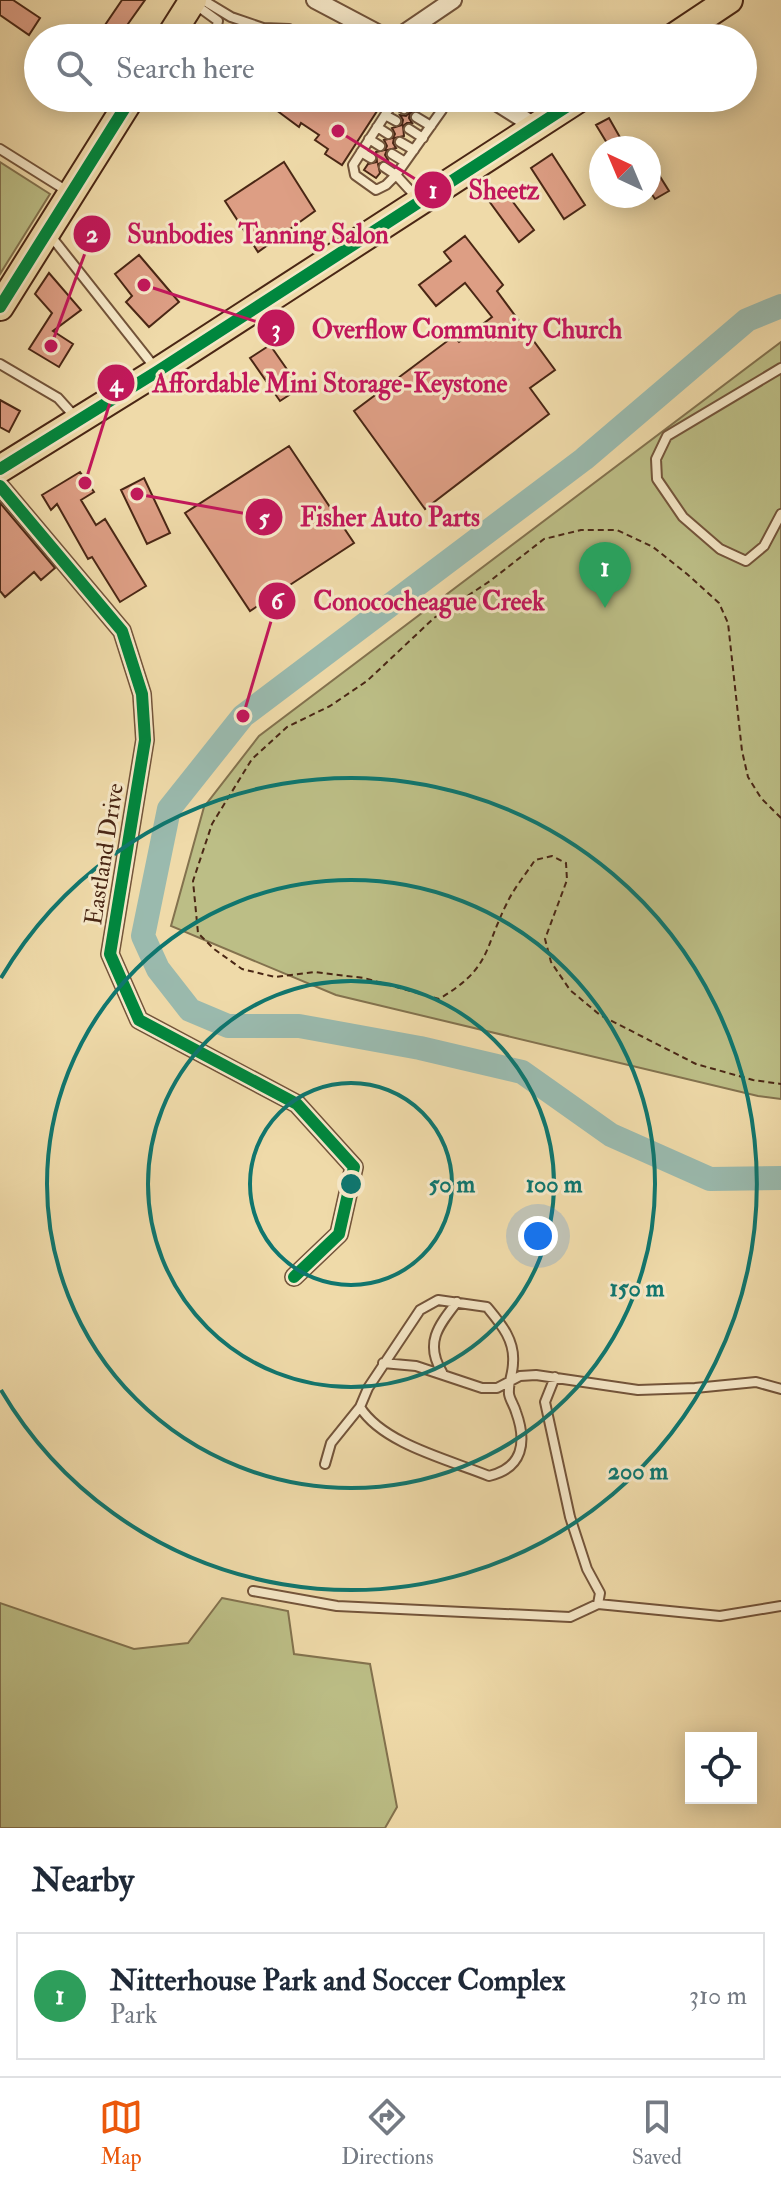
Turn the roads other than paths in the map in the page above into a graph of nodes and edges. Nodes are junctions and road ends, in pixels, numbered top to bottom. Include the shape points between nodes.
1 (315, 0) edge
2 (453, 0) edge
3 (729, 0) edge
4 (196, 1) edge
5 (179, 24) edge
6 (217, 24) edge
7 (251, 24) edge
8 (360, 24) edge
9 (418, 24) edge
10 (693, 24) edge
11 (122, 112) edge
12 (387, 112) edge
13 (441, 112) edge
14 (512, 112) edge
15 (559, 112) edge
16 (385, 115) junction
17 (416, 117) dead end
18 (396, 121) dead end
19 (431, 126) junction
20 (377, 127) junction
21 (536, 127) junction
22 (409, 129) dead end
23 (388, 134) dead end
24 (423, 138) junction
25 (369, 139) junction
26 (400, 142) dead end
27 (380, 146) dead end
28 (0, 149) edge
29 (414, 150) junction
30 (361, 152) junction
31 (392, 154) dead end
32 (371, 158) dead end
33 (405, 162) junction
34 (384, 167) dead end
35 (396, 175) junction
36 (71, 193) junction
37 (421, 201) junction
38 (47, 232) junction
39 (4, 293) edge
40 (0, 364) edge
41 (781, 368) edge
42 (158, 371) junction
43 (79, 421) junction
44 (0, 469) edge
45 (0, 486) edge
46 (781, 514) edge
47 (294, 1277) dead end
48 (457, 1302) junction
49 (383, 1363) junction
50 (442, 1373) junction
51 (555, 1377) junction
52 (508, 1383) junction
53 (781, 1389) edge
54 (360, 1407) junction
55 (325, 1464) dead end
56 (253, 1591) dead end
57 (598, 1604) junction
58 (781, 1606) edge

1 - 8 street
2 - 9 street
3 - 10 highway
4 - 5 highway
4 - 6 lane
4 - 7 lane
11 - 36 highway
12 - 16 lane
13 - 19 lane
14 - 21 street
15 - 21 highway
16 - 18 lane
16 - 20 lane
17 - 19 lane
19 - 24 lane
20 - 23 lane
20 - 25 lane
21 - 37 highway
22 - 24 lane
24 - 29 lane
25 - 27 lane
25 - 30 lane
26 - 29 lane
28 - 36 lane
29 - 33 lane
30 - 32 lane
30 - 35 lane via 353,165 355,175 376,190
31 - 33 lane
33 - 35 lane
34 - 35 lane
35 - 37 lane
36 - 38 highway
37 - 42 highway
38 - 39 highway
38 - 42 lane
40 - 43 lane via 58,398
41 - 46 lane via 667,436 656,459 657,479 683,517 720,549 746,561 764,546
42 - 43 highway
43 - 44 highway
45 - 47 street, Eastland Drive via 122,631 142,694 145,740 110,954 139,1020 297,1104 354,1167 339,1234
48 - 49 lane via 438,1300 420,1310
48 - 50 lane via 434,1341 433,1359
48 - 52 lane via 487,1307 505,1329 513,1348
49 - 50 lane
49 - 54 lane
50 - 52 lane via 482,1388
51 - 52 lane via 520,1376
51 - 53 lane via 638,1390 756,1382
51 - 57 lane via 545,1402 570,1517 600,1593
52 - 54 lane via 521,1446 516,1462 489,1476 390,1436
54 - 55 lane via 331,1443
56 - 57 lane via 337,1606 570,1617
57 - 58 lane via 720,1616

